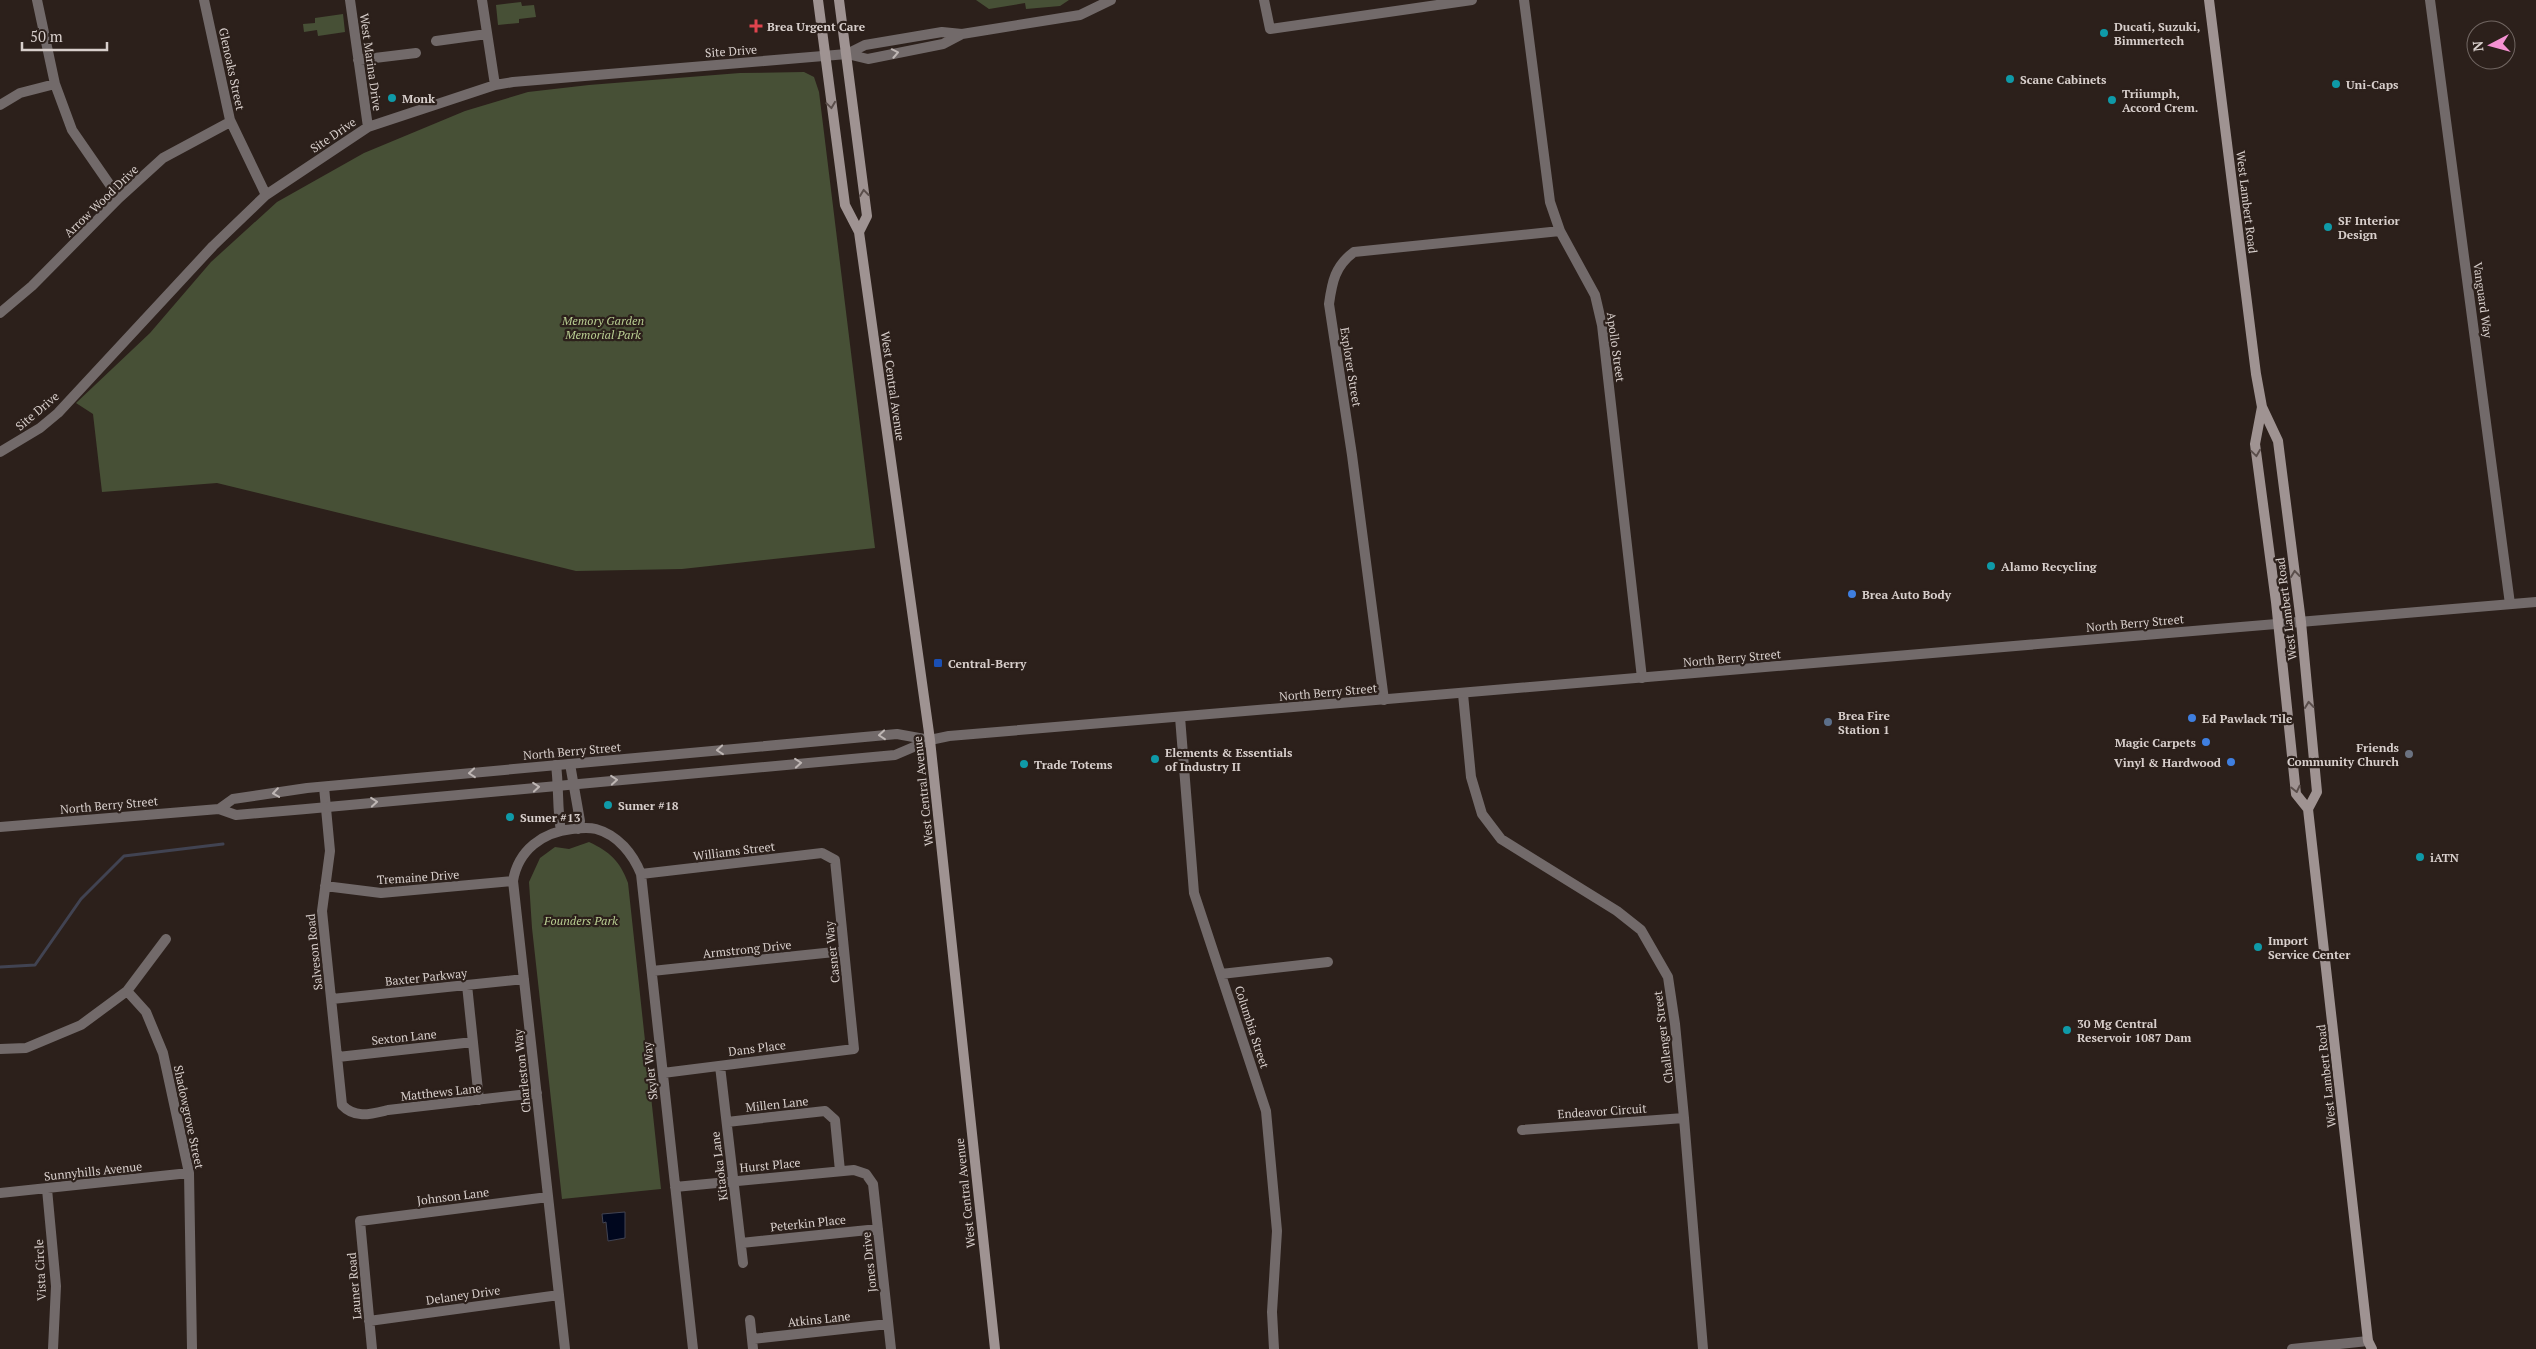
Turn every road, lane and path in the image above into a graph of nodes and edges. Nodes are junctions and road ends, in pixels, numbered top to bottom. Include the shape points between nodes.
1 (37, 0) edge
2 (204, 0) edge
3 (350, 0) edge
4 (482, 0) edge
5 (818, 0) edge
6 (840, 0) edge
7 (1111, 0) edge
8 (1264, 0) edge
9 (1472, 0) edge
10 (1524, 0) edge
11 (2210, 0) edge
12 (2430, 0) edge
13 (487, 34) junction
14 (436, 41) dead end
15 (416, 53) dead end
16 (847, 54) junction
17 (824, 57) junction
18 (358, 60) junction
19 (55, 84) junction
20 (494, 85) junction
21 (0, 105) edge
22 (230, 122) junction
23 (368, 127) junction
24 (266, 195) junction
25 (119, 198) junction
26 (1560, 231) junction
27 (859, 232) junction
28 (0, 313) edge
29 (2262, 407) junction
30 (0, 452) edge
31 (2536, 602) edge
32 (2510, 604) junction
33 (2301, 622) junction
34 (2278, 625) junction
35 (1642, 678) junction
36 (1462, 694) junction
37 (1384, 700) junction
38 (1180, 717) junction
39 (930, 740) junction
40 (570, 764) junction
41 (556, 765) junction
42 (574, 783) junction
43 (559, 785) junction
44 (324, 787) junction
45 (326, 806) junction
46 (219, 809) junction
47 (2308, 809) junction
48 (0, 827) edge
49 (578, 829) junction
50 (561, 830) junction
51 (829, 856) joint
52 (641, 874) junction
53 (513, 881) junction
54 (325, 886) junction
55 (166, 939) dead end
56 (844, 951) junction
57 (1328, 962) dead end
58 (652, 971) junction
59 (1221, 974) junction
60 (524, 979) junction
61 (467, 985) junction
62 (127, 991) junction
63 (332, 1000) junction
64 (473, 1042) junction
65 (0, 1049) edge
66 (854, 1049) joint
67 (338, 1057) junction
68 (720, 1066) junction
69 (663, 1073) junction
70 (537, 1093) junction
71 (478, 1100) junction
72 (348, 1112) joint
73 (1684, 1118) junction
74 (727, 1122) junction
75 (1522, 1130) dead end
76 (840, 1171) junction
77 (189, 1174) junction
78 (866, 1174) joint
79 (734, 1181) junction
80 (675, 1187) junction
81 (47, 1189) junction
82 (0, 1193) edge
83 (548, 1197) junction
84 (360, 1221) joint
85 (878, 1229) junction
86 (741, 1243) junction
87 (744, 1263) dead end
88 (559, 1295) junction
89 (750, 1320) dead end
90 (369, 1321) junction
91 (888, 1324) junction
92 (753, 1344) edge
93 (2368, 1346) edge
94 (53, 1349) edge
95 (192, 1349) edge
96 (372, 1349) edge
97 (565, 1349) edge
98 (693, 1349) edge
99 (891, 1349) edge
100 (994, 1349) edge
101 (1274, 1349) edge
102 (1703, 1349) edge
103 (2292, 1349) edge

1 - 19 street
2 - 22 street, Glenoaks Street
3 - 18 street, West Marina Drive
4 - 13 street
5 - 17 main road, West Central Avenue
6 - 16 main road, West Central Avenue
7 - 16 street, Site Drive via 1078,15 962,34 943,44 868,59
8 - 9 street via 1270,29
10 - 26 street, Apollo Street via 1550,202
11 - 29 main road, West Lambert Road
12 - 32 street, Vanguard Way
13 - 14 street
13 - 20 street
15 - 18 street
16 - 17 street, Site Drive
27 -> 16 main road, West Central Avenue via 867,216
17 - 20 street, Site Drive via 564,76
17 -> 27 main road, West Central Avenue via 845,205
18 - 23 street, West Marina Drive
19 - 21 street via 20,93
19 - 25 street via 72,130
20 - 23 street, Site Drive
22 - 24 street, Glenoaks Street
22 - 25 street, Arrow Wood Drive via 163,158
23 - 24 street, Site Drive
24 - 30 street, Site Drive via 213,246 58,413
25 - 28 street, Arrow Wood Drive via 32,286
26 - 35 street, Apollo Street via 1594,295 1602,325
26 - 37 street, Explorer Street via 1354,252 1339,265 1329,304
27 - 39 main road, West Central Avenue
33 -> 29 main road, West Lambert Road via 2278,441
29 -> 34 main road, West Lambert Road via 2255,444
31 - 32 street, North Berry Street
32 - 33 street, North Berry Street
33 - 34 street, North Berry Street
47 -> 33 main road, West Lambert Road via 2317,792
34 - 35 street, North Berry Street
34 -> 47 main road, West Lambert Road via 2296,794
35 - 36 street, North Berry Street
36 - 37 street, North Berry Street
36 - 73 street, Challenger Street via 1470,777 1482,814 1501,839 1617,911 1641,930 1660,961 1668,977
37 - 38 street, North Berry Street
38 - 39 street, North Berry Street
38 - 59 street, Columbia Street via 1194,893
39 -> 40 street, North Berry Street via 897,734
42 -> 39 street, North Berry Street via 895,754
39 - 100 main road, West Central Avenue
40 - 41 street, North Berry Street
40 - 42 street
41 - 43 street
41 -> 44 street, North Berry Street
42 - 43 street, North Berry Street
42 - 49 street via 580,821
45 -> 43 street, North Berry Street
43 - 50 street
44 - 45 street, Salveson Road
44 -> 46 street, North Berry Street via 233,799
45 - 46 street, North Berry Street via 236,815
45 - 54 street, Salveson Road via 330,851
46 - 48 street, North Berry Street
47 - 93 main road, West Lambert Road
49 - 50 street, Charleston Way
49 - 52 street, Skyler Way via 596,829 616,839 634,857
50 - 53 street, Charleston Way via 531,846 518,864
51 - 52 street, Williams Street via 822,853
51 - 56 street, Casner Way via 835,860
52 - 58 street, Skyler Way
53 - 54 street, Tremaine Drive via 389,893
53 - 60 street, Charleston Way
54 - 63 street, Salveson Road via 322,911
55 - 62 street
56 - 58 street, Armstrong Drive
56 - 66 street, Casner Way
57 - 59 street
58 - 69 street, Skyler Way
59 - 101 street, Columbia Street via 1266,1111 1277,1231 1272,1312
60 - 61 street, Baxter Parkway
60 - 70 street, Charleston Way
61 - 63 street, Baxter Parkway
61 - 64 street
62 - 65 street via 81,1025 26,1048
62 - 77 street, Shadowgrove Street via 146,1012 163,1053
63 - 67 street, Salveson Road
64 - 67 street, Sexton Lane
64 - 71 street
66 - 68 street, Dans Place
67 - 72 street, Salveson Road via 342,1105
68 - 69 street, Dans Place
68 - 74 street, Kitaoka Lane
69 - 80 street, Skyler Way
70 - 71 street, Matthews Lane
70 - 83 street, Charleston Way
71 - 72 street, Matthews Lane via 365,1115
73 - 75 street, Endeavor Circuit
73 - 102 street, Challenger Street
74 - 76 street, Millen Lane via 825,1111 835,1120
74 - 79 street, Kitaoka Lane
76 - 78 street, Hurst Place via 854,1170
76 - 79 street, Hurst Place
77 - 81 street, Sunnyhills Avenue
77 - 95 street, Shadowgrove Street
78 - 85 street, Jones Drive via 873,1184
79 - 80 street, Hurst Place
79 - 86 street, Kitaoka Lane
80 - 98 street, Skyler Way
81 - 82 street, Sunnyhills Avenue
81 - 94 street, Vista Circle via 56,1286
83 - 84 street, Johnson Lane
83 - 88 street, Charleston Way
84 - 90 street, Launer Road
85 - 86 street, Peterkin Place
85 - 91 street, Jones Drive
86 - 87 street, Kitaoka Lane
88 - 90 street, Delaney Drive
88 - 97 street, Charleston Way
89 - 92 street
90 - 96 street, Launer Road
91 - 92 street, Atkins Lane
91 - 99 street, Jones Drive
93 - 103 street

